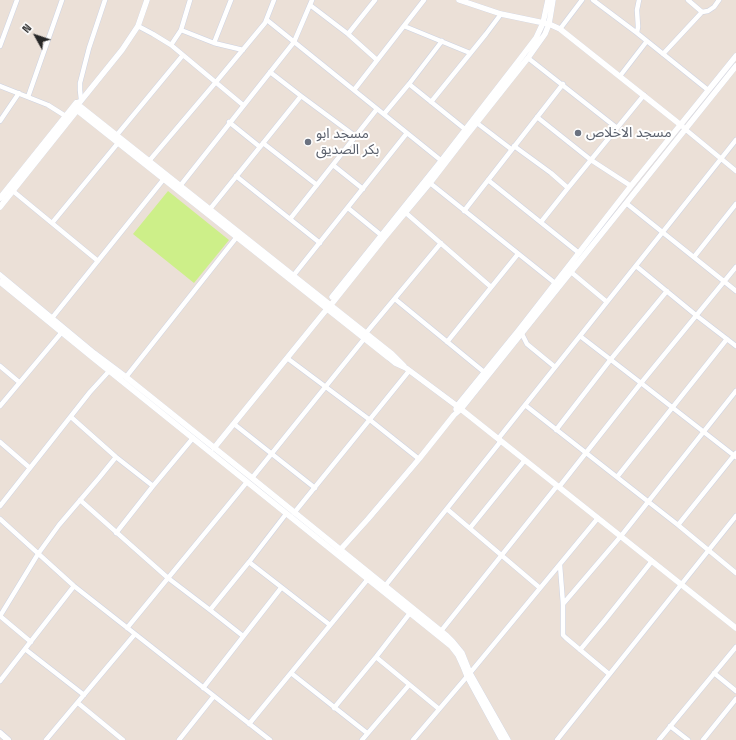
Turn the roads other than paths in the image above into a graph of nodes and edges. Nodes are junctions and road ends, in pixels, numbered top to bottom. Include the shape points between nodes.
1 (17, 0) edge
2 (62, 0) edge
3 (105, 0) edge
4 (147, 0) edge
5 (190, 0) edge
6 (231, 0) edge
7 (274, 0) edge
8 (375, 0) edge
9 (424, 0) edge
10 (459, 0) edge
11 (548, 0) edge
12 (554, 0) edge
13 (582, 0) edge
14 (593, 0) edge
15 (639, 0) edge
16 (688, 0) edge
17 (719, 0) edge
18 (311, 2) edge
19 (702, 12) junction
20 (501, 14) junction
21 (267, 20) junction
22 (546, 24) junction
23 (138, 26) junction
24 (404, 26) junction
25 (560, 29) junction
26 (181, 30) junction
27 (637, 33) junction
28 (348, 34) junction
29 (442, 41) junction
30 (647, 41) junction
31 (294, 42) junction
32 (214, 43) junction
33 (171, 45) junction
34 (0, 46) edge
35 (243, 50) junction
36 (470, 53) junction
37 (664, 54) junction
38 (183, 55) junction
39 (736, 56) edge
40 (528, 58) junction
41 (377, 60) junction
42 (736, 66) edge
43 (270, 72) junction
44 (620, 76) junction
45 (216, 82) junction
46 (409, 84) junction
47 (563, 84) junction
48 (0, 86) edge
49 (354, 90) junction
50 (708, 90) junction
51 (19, 93) junction
52 (644, 95) junction
53 (301, 96) junction
54 (28, 97) junction
55 (431, 102) junction
56 (78, 105) junction
57 (243, 105) junction
58 (377, 109) junction
59 (384, 114) junction
60 (537, 117) junction
61 (68, 118) junction
62 (0, 121) edge
63 (229, 122) junction
64 (477, 123) junction
65 (683, 127) junction
66 (618, 128) junction
67 (466, 130) junction
68 (407, 133) junction
69 (116, 136) junction
70 (355, 136) junction
71 (736, 140) edge
72 (118, 143) junction
73 (262, 145) junction
74 (513, 148) junction
75 (721, 159) junction
76 (591, 160) junction
77 (149, 161) junction
78 (443, 162) junction
79 (333, 165) junction
80 (736, 171) edge
81 (236, 176) junction
82 (163, 180) junction
83 (488, 180) junction
84 (430, 183) junction
85 (318, 185) junction
86 (180, 186) junction
87 (631, 186) junction
88 (568, 188) junction
89 (363, 189) junction
90 (13, 191) junction
91 (0, 198) edge
92 (626, 203) junction
93 (736, 204) edge
94 (0, 207) edge
95 (348, 208) junction
96 (210, 209) junction
97 (464, 211) junction
98 (406, 212) junction
99 (290, 219) junction
100 (541, 222) junction
101 (52, 223) junction
102 (662, 232) junction
103 (381, 235) junction
104 (236, 238) junction
105 (320, 243) junction
106 (441, 243) junction
107 (579, 253) junction
108 (518, 254) junction
109 (694, 257) junction
110 (98, 261) junction
111 (636, 266) junction
112 (736, 268) edge
113 (570, 272) junction
114 (0, 275) edge
115 (293, 276) junction
116 (0, 282) edge
117 (725, 282) junction
118 (555, 283) junction
119 (492, 287) junction
120 (667, 291) junction
121 (736, 291) edge
122 (551, 292) junction
123 (395, 299) junction
124 (607, 302) junction
125 (327, 306) junction
126 (697, 316) junction
127 (52, 318) junction
128 (62, 332) junction
129 (522, 334) junction
130 (365, 336) junction
131 (580, 336) junction
132 (727, 339) junction
133 (447, 342) junction
134 (736, 346) edge
135 (287, 358) junction
136 (611, 359) junction
137 (0, 366) edge
138 (492, 366) junction
139 (555, 367) junction
140 (111, 369) junction
141 (408, 369) junction
142 (484, 372) junction
143 (126, 376) junction
144 (20, 382) junction
145 (641, 383) junction
146 (326, 387) junction
147 (736, 391) edge
148 (525, 405) junction
149 (0, 406) edge
150 (672, 407) junction
151 (459, 408) junction
152 (71, 417) junction
153 (370, 420) junction
154 (234, 424) junction
155 (556, 430) junction
156 (703, 432) junction
157 (193, 438) junction
158 (500, 440) junction
159 (0, 442) edge
160 (214, 448) junction
161 (586, 453) junction
162 (271, 454) junction
163 (735, 455) edge
164 (116, 457) junction
165 (419, 459) junction
166 (525, 460) junction
167 (30, 468) junction
168 (617, 477) junction
169 (250, 480) junction
170 (153, 486) junction
171 (558, 487) junction
172 (314, 488) junction
173 (80, 500) junction
174 (648, 502) junction
175 (0, 506) edge
176 (447, 509) junction
177 (294, 512) junction
178 (286, 514) junction
179 (736, 516) edge
180 (598, 518) junction
181 (0, 519) edge
182 (678, 525) junction
183 (470, 528) junction
184 (116, 533) junction
185 (621, 536) junction
186 (340, 550) junction
187 (708, 550) junction
188 (38, 554) junction
189 (502, 555) junction
190 (652, 561) junction
191 (249, 562) junction
192 (560, 564) junction
193 (736, 572) edge
194 (168, 578) junction
195 (368, 579) junction
196 (681, 584) junction
197 (74, 586) junction
198 (385, 586) junction
199 (281, 588) junction
200 (540, 588) junction
201 (563, 604) junction
202 (210, 610) junction
203 (410, 613) junction
204 (0, 616) edge
205 (330, 625) junction
206 (128, 628) junction
207 (736, 628) edge
208 (441, 631) junction
209 (135, 634) junction
210 (243, 636) junction
211 (31, 642) junction
212 (736, 647) edge
213 (26, 649) junction
214 (580, 650) junction
215 (376, 657) junction
216 (290, 673) junction
217 (714, 673) junction
218 (609, 674) junction
219 (469, 675) junction
220 (0, 681) edge
221 (408, 685) junction
222 (203, 688) junction
223 (736, 691) edge
224 (84, 695) junction
225 (214, 696) junction
226 (736, 699) edge
227 (78, 703) junction
228 (334, 708) junction
229 (439, 709) junction
230 (249, 724) junction
231 (670, 726) junction
232 (0, 733) edge
233 (367, 733) junction
234 (267, 739) edge
235 (8, 740) edge
236 (46, 740) edge
237 (123, 740) edge
238 (179, 740) edge
239 (362, 740) edge
240 (413, 740) edge
241 (502, 740) edge
242 (508, 740) edge
243 (557, 740) edge
244 (659, 740) edge
245 (688, 740) edge
246 (703, 740) edge

1 - 34 street
2 - 54 street
3 - 56 street via 80,83
4 - 23 street
5 - 26 street
6 - 32 street
7 - 21 street
8 - 28 street
9 - 24 street
10 - 20 street
11 - 22 street
12 - 22 street
13 - 25 street
14 - 27 street
15 - 27 street
16 - 19 street
17 - 19 street via 714,7
18 - 28 street
18 - 31 street
19 - 37 street
20 - 22 street
20 - 36 street
21 - 31 street
21 - 35 street
22 - 25 street
22 - 40 street via 545,34
22 - 67 street
23 - 33 street
23 - 56 street
24 - 29 street
24 - 41 street
25 - 44 street
26 - 32 street
26 - 33 street
27 - 30 street
28 - 41 street
29 - 36 street
29 - 46 street
30 - 37 street
30 - 44 street
31 - 43 street
31 - 49 street
32 - 35 street
33 - 38 street
35 - 45 street
36 - 55 street
37 - 50 street
38 - 45 street
38 - 69 street
39 - 50 street
40 - 47 street
40 - 64 street
41 - 49 street
42 - 65 street
43 - 53 street
43 - 57 street
44 - 52 street
45 - 57 street
45 - 77 street
46 - 55 street
46 - 59 street
47 - 60 street
47 - 66 street
48 - 51 street
49 - 58 street
50 - 65 street
51 - 54 street
51 - 62 street
52 - 65 street
52 - 66 street
53 - 70 street
53 - 73 street
54 - 61 street
55 - 67 street
56 - 61 street
56 - 69 street
56 - 72 street
57 - 63 street
58 - 59 street
58 - 70 street
59 - 68 street
60 - 74 street
60 - 76 street
61 - 90 street
61 - 91 street
63 - 73 street
63 - 86 street
64 - 74 street
64 - 78 street
65 - 75 street
65 - 87 street
65 - 92 street
66 - 76 street
67 - 78 street
68 - 78 street
68 - 89 street
69 - 77 street
70 - 79 street
71 - 75 street
72 - 82 street
72 - 101 street
73 - 81 street
73 - 85 street
74 - 83 street
74 - 88 street via 551,172
75 - 80 street
75 - 102 street
76 - 87 street
76 - 88 street
77 - 86 street
78 - 84 street
78 - 103 street
79 - 85 street
79 - 89 street
81 - 96 street
81 - 99 street
82 - 104 street
82 - 110 street
83 - 97 street
83 - 100 street
84 - 97 street
84 - 98 street
85 - 99 street
86 - 96 street
87 - 107 street
88 - 100 street
89 - 95 street
90 - 94 street
90 - 101 street
92 - 102 street
92 - 113 street
93 - 109 street
95 - 103 street
95 - 105 street
96 - 115 street
97 - 108 street
98 - 106 street
98 - 125 street
99 - 105 street
100 - 107 street
101 - 110 street
102 - 109 street
102 - 111 street
103 - 125 street
104 - 125 street
104 - 143 street
105 - 115 street
106 - 119 street
106 - 123 street
107 - 118 street
108 - 118 street
108 - 119 street
109 - 117 street
110 - 127 street
111 - 120 street
111 - 124 street
112 - 117 street
113 - 122 street
113 - 124 street
114 - 127 street
115 - 125 street
116 - 128 street
117 - 121 street
117 - 126 street
118 - 122 street
119 - 133 street
120 - 126 street
120 - 136 street
122 - 129 street
122 - 138 street
123 - 130 street
123 - 133 street
124 - 131 street
125 - 130 street
125 - 135 street
126 - 132 street
126 - 145 street
127 - 140 street
128 - 140 street
128 - 144 street
129 - 138 street
129 - 139 street via 527,344
130 - 141 street via 395,363
130 - 146 street
131 - 136 street
131 - 139 street
132 - 134 street
132 - 150 street
133 - 142 street
135 - 146 street
135 - 154 street
136 - 145 street
136 - 155 street
137 - 144 street
138 - 142 street
138 - 151 street
139 - 148 street
140 - 143 street
140 - 152 street
140 - 157 street
141 - 151 street
141 - 153 street
142 - 151 street
143 - 160 street
144 - 149 street
145 - 150 street
145 - 161 street
146 - 153 street
146 - 162 street
147 - 156 street
148 - 155 street
148 - 158 street
150 - 156 street
150 - 168 street
151 - 158 street
151 - 165 street
152 - 164 street
152 - 167 street
153 - 165 street
153 - 172 street
154 - 160 street
154 - 162 street
155 - 161 street
156 - 163 street
156 - 174 street
157 - 169 street
157 - 170 street
158 - 166 street
158 - 176 street
159 - 167 street
160 - 169 street
161 - 168 street
161 - 171 street
162 - 169 street
162 - 172 street
163 - 182 street
164 - 170 street
164 - 173 street
165 - 186 street
166 - 171 street
166 - 183 street
167 - 175 street
168 - 174 street
169 - 177 street
169 - 178 street
169 - 194 street
170 - 184 street
171 - 180 street
171 - 189 street
172 - 177 street
173 - 184 street
173 - 188 street
174 - 182 street
174 - 185 street
176 - 183 street
176 - 198 street
177 - 186 street
178 - 191 street
178 - 195 street
179 - 187 street
180 - 185 street
180 - 192 street
181 - 188 street
182 - 187 street
183 - 189 street
184 - 194 street
185 - 190 street
185 - 201 street
186 - 198 street
187 - 193 street
187 - 196 street
188 - 197 street
188 - 204 street
189 - 200 street
189 - 208 street
190 - 196 street
190 - 214 street
191 - 199 street
191 - 202 street
192 - 200 street
192 - 201 street
194 - 202 street
194 - 206 street
195 - 203 street
195 - 205 street
196 - 207 street
196 - 218 street
197 - 206 street
197 - 211 street
198 - 208 street
199 - 205 street
199 - 210 street
200 - 219 street
201 - 214 street via 564,635
202 - 210 street
203 - 215 street
203 - 219 street via 455,650
204 - 211 street
205 - 216 street
206 - 209 street
208 - 219 street via 458,648
209 - 222 street
209 - 224 street
210 - 222 street
211 - 213 street
212 - 217 street
213 - 220 street
213 - 224 street
214 - 218 street
215 - 221 street
215 - 228 street
216 - 228 street
216 - 230 street
217 - 223 street
217 - 231 street
218 - 243 street
219 - 229 street
219 - 241 street
219 - 242 street
221 - 229 street
221 - 233 street
222 - 225 street
224 - 227 street
225 - 230 street
225 - 238 street
226 - 246 street
227 - 236 street
227 - 237 street
228 - 233 street
229 - 240 street
230 - 234 street
231 - 244 street
231 - 245 street
232 - 235 main road
233 - 239 street

